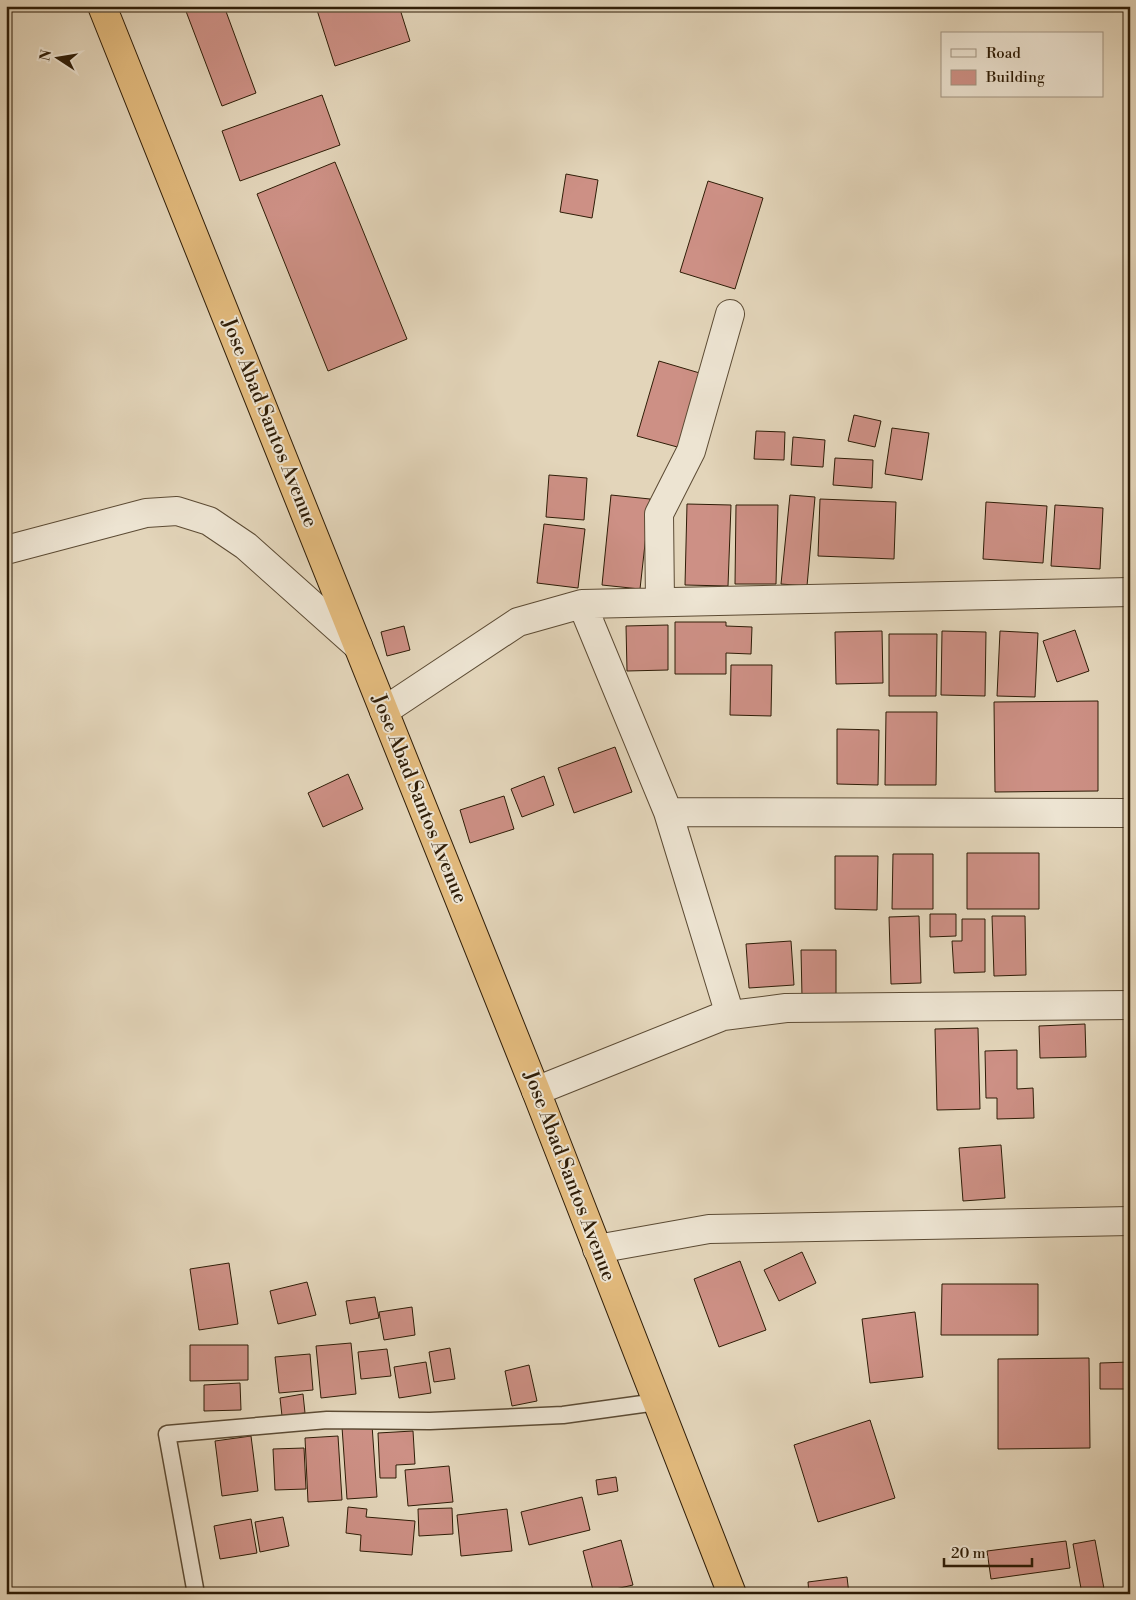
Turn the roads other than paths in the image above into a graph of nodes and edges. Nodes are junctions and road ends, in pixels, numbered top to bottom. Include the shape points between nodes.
1 (102, 6) edge
2 (730, 314) dead end
3 (6, 550) edge
4 (1130, 592) edge
5 (660, 602) junction
6 (582, 604) junction
7 (358, 646) junction
8 (384, 711) junction
9 (668, 812) junction
10 (1130, 812) edge
11 (1130, 1005) edge
12 (730, 1015) junction
13 (536, 1091) junction
14 (1130, 1221) edge
15 (597, 1249) junction
16 (657, 1402) junction
17 (196, 1594) edge
18 (732, 1594) edge

1 - 7 highway, Jose Abad Santos Avenue
2 - 5 street via 691,451 659,514
3 - 7 street via 146,513 176,511 209,521 246,546
4 - 5 street
5 - 6 street
6 - 8 street via 518,622
6 - 9 street
7 - 8 highway, Jose Abad Santos Avenue
8 - 13 highway, Jose Abad Santos Avenue
9 - 10 street
9 - 12 street
11 - 12 street via 786,1008
12 - 13 street
13 - 15 highway, Jose Abad Santos Avenue
14 - 15 street via 709,1229
15 - 16 highway, Jose Abad Santos Avenue
16 - 17 lane via 563,1415 430,1421 327,1420 167,1434
16 - 18 highway, Jose Abad Santos Avenue

